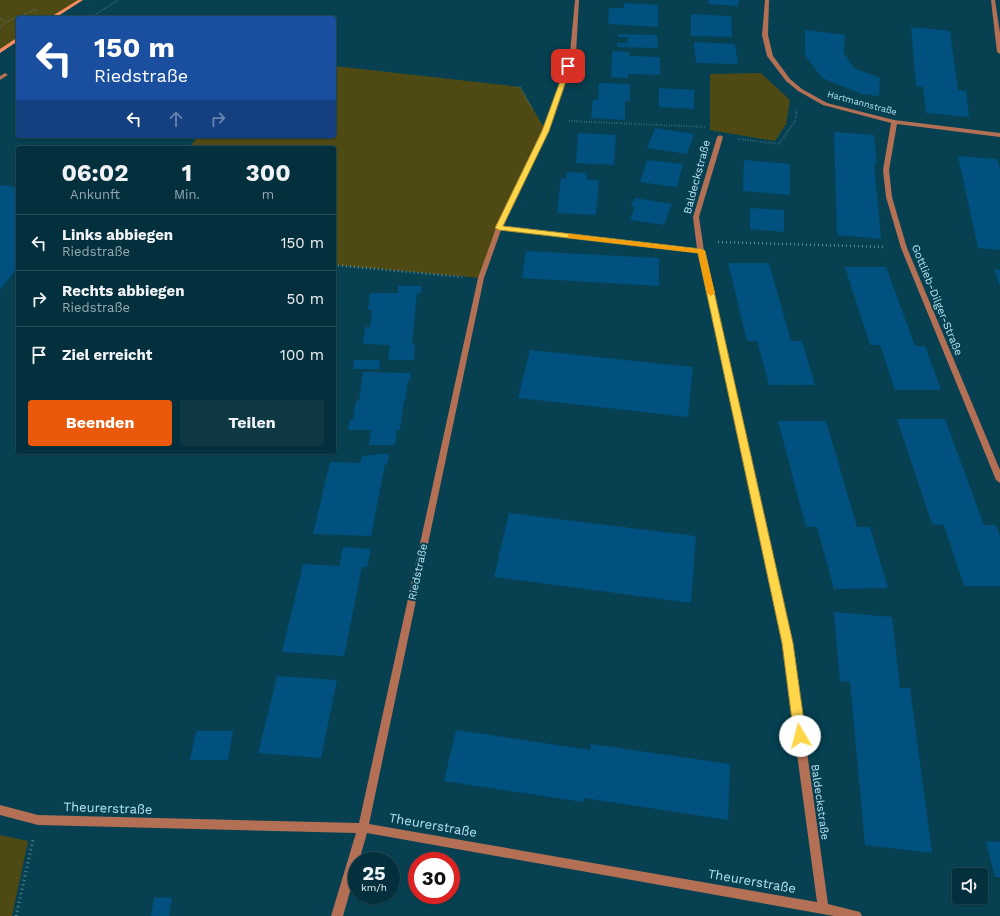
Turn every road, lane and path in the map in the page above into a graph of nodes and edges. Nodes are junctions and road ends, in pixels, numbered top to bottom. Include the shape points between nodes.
1 (81, 0) edge
2 (118, 0) edge
3 (577, 0) edge
4 (767, 0) edge
5 (993, 0) edge
6 (43, 6) dead end
7 (20, 16) edge
8 (55, 16) edge
9 (93, 16) edge
10 (16, 18) edge
11 (0, 19) edge
12 (8, 21) junction
13 (0, 27) edge
14 (16, 40) edge
15 (0, 51) edge
16 (1000, 52) edge
17 (800, 90) junction
18 (550, 120) junction
19 (894, 122) junction
20 (1000, 135) edge
21 (720, 137) junction
22 (499, 228) junction
23 (732, 243) dead end
24 (869, 247) dead end
25 (701, 251) junction
26 (336, 265) edge
27 (480, 278) junction
28 (1000, 480) edge
29 (0, 810) edge
30 (38, 820) junction
31 (363, 828) junction
32 (823, 908) junction
33 (16, 916) edge
34 (337, 916) edge
35 (856, 916) edge

1 - 8 main road
2 - 9 path
3 - 18 street, Riedstraße via 573,53
4 - 17 street, Hartmannstraße via 765,35 770,56 788,80
5 - 16 street
6 - 7 path
10 - 12 path
11 - 12 path
12 - 13 path
14 - 15 main road
17 - 19 street, Hartmannstraße via 825,104
17 - 21 path via 795,121 779,144
18 - 21 path via 706,127
18 - 22 street, Riedstraße
19 - 20 street, Hartmannstraße
19 - 28 street, Gottlieb-Dilger-Straße via 886,170 889,197 904,248
21 - 25 street, Baldeckstraße via 696,217
22 - 25 street
22 - 27 street, Riedstraße
23 - 24 path
25 - 32 street, Baldeckstraße via 787,643
26 - 27 path
27 - 31 street, Riedstraße
29 - 30 street, Theurerstraße
30 - 31 street, Theurerstraße
30 - 33 path
31 - 32 street, Theurerstraße
31 - 34 street, Riedstraße
32 - 35 street, Theurerstraße

